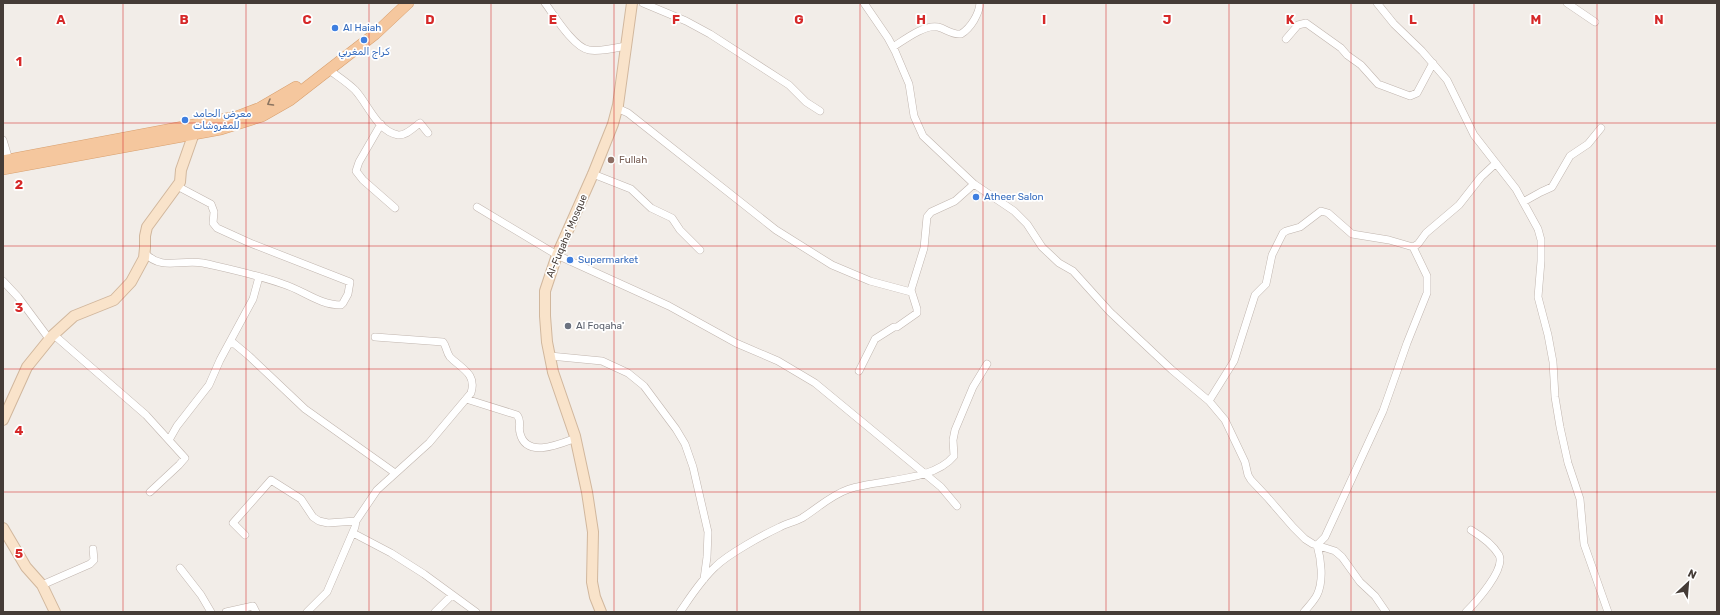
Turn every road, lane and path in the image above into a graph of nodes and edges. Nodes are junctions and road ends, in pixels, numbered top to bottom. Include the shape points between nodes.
1 (408, 3) edge
2 (545, 3) edge
3 (632, 3) edge
4 (643, 3) edge
5 (864, 3) edge
6 (980, 3) edge
7 (1377, 3) edge
8 (1567, 3) edge
9 (1595, 22) dead end
10 (1286, 39) dead end
11 (626, 46) junction
12 (893, 47) junction
13 (1433, 63) junction
14 (328, 69) junction
15 (617, 108) junction
16 (820, 111) dead end
17 (382, 124) junction
18 (1601, 128) dead end
19 (194, 133) junction
20 (428, 133) dead end
21 (3, 140) edge
22 (5, 163) edge
23 (1496, 163) junction
24 (593, 174) junction
25 (974, 184) junction
26 (177, 186) junction
27 (1523, 202) junction
28 (476, 207) dead end
29 (395, 208) dead end
30 (1413, 247) junction
31 (700, 250) dead end
32 (145, 253) junction
33 (557, 254) junction
34 (259, 277) junction
35 (3, 281) edge
36 (911, 292) junction
37 (375, 337) dead end
38 (52, 338) junction
39 (230, 341) junction
40 (550, 356) junction
41 (987, 364) dead end
42 (859, 372) dead end
43 (466, 399) junction
44 (1209, 401) junction
45 (3, 420) edge
46 (576, 438) junction
47 (169, 440) junction
48 (396, 473) junction
49 (924, 473) junction
50 (150, 492) dead end
51 (957, 506) dead end
52 (356, 521) junction
53 (3, 528) edge
54 (1472, 530) dead end
55 (353, 533) junction
56 (245, 536) dead end
57 (1317, 545) junction
58 (93, 549) dead end
59 (180, 568) dead end
60 (704, 580) junction
61 (42, 585) junction
62 (452, 595) junction
63 (55, 612) edge
64 (211, 612) edge
65 (226, 612) edge
66 (256, 612) edge
67 (307, 612) edge
68 (435, 612) edge
69 (476, 612) edge
70 (601, 612) edge
71 (680, 612) edge
72 (1304, 612) edge
73 (1386, 612) edge
74 (1466, 612) edge
75 (1608, 612) edge

1 - 14 main road via 374,34
2 - 11 street via 580,46 588,50
3 - 11 street, Al-Fuqaha' Mosque
4 - 16 street via 710,34 789,85 806,102
5 - 12 street
6 - 12 street via 974,20 961,34 930,27
7 - 13 street
8 - 9 street
10 - 13 street via 1299,24 1306,23 1341,48 1378,84 1409,96 1417,93
11 - 15 street, Al-Fuqaha' Mosque
12 - 25 street via 909,84 914,116 923,136
13 - 23 street via 1447,80 1474,135
14 - 17 street via 354,89
14 - 19 main road via 281,106 262,116 232,126
14 -> 22 main road via 260,108 236,117
15 - 24 street, Al-Fuqaha' Mosque
15 - 36 street via 628,113 776,230 832,265 870,281
17 - 20 street via 399,135 420,123
17 - 29 street via 356,171
18 - 27 street via 1588,144 1570,156 1551,188
19 - 22 main road
19 - 26 street
21 - 22 street
23 - 27 street via 1516,188
23 - 30 street via 1481,177 1459,205
24 - 31 street via 631,189 651,208 672,218
24 - 33 street, Al-Fuqaha' Mosque
25 - 36 street via 955,201 928,215 924,248
25 - 44 street via 1014,210 1042,247 1073,271 1110,312
26 - 32 street via 147,227
26 - 34 street via 211,204 214,212 213,223 217,228 350,282 346,299 340,306 320,301 284,284
27 - 75 street via 1540,234 1538,297 1553,362 1560,427 1580,499 1584,544
28 - 33 street
30 - 44 street via 1384,238 1352,234 1328,213 1321,211 1300,227 1283,233 1272,255 1266,284 1255,295 1234,361
30 - 57 street via 1427,276 1427,293 1383,411 1325,537
32 - 34 street via 158,263 200,263
32 - 38 street via 136,274 119,296 74,316
33 - 40 street, Al-Fuqaha' Mosque via 545,291
33 - 49 street via 669,306 736,343 778,361 815,383
34 - 39 street via 253,299
35 - 38 street
36 - 42 street via 917,313 877,337
37 - 43 street via 443,342 448,354 466,371 473,382 471,393
38 - 45 street via 27,367
38 - 47 street via 146,415
39 - 47 street via 209,385
39 - 48 street via 304,409
40 - 46 street, Al-Fuqaha' Mosque
40 - 60 street via 602,360 628,373 644,386 676,429 685,444 693,467 708,532
41 - 49 street via 973,387 955,430 954,456 946,464
43 - 46 street via 517,415 522,438 534,447 552,447
43 - 48 street via 429,443
44 - 57 street via 1224,420 1251,480 1293,527
46 - 70 street, Al-Fuqaha' Mosque via 593,532 592,582
47 - 50 street via 185,458
48 - 52 street via 377,490
49 - 51 street via 941,487
49 - 60 street via 904,479 863,485 832,496 802,518 780,526 736,552 716,566
52 - 55 street
52 - 56 street via 319,521 313,517 301,499 272,480 233,523
53 - 61 street via 26,567
54 - 74 street via 1491,546 1500,559 1495,575
55 - 62 street via 391,553
55 - 67 street via 327,592
57 - 72 street via 1321,565 1319,590
57 - 73 street via 1335,551 1342,557
58 - 61 street via 94,560 90,564
59 - 64 street
60 - 71 street
61 - 63 street
62 - 68 street
62 - 69 street
65 - 66 street via 254,606

